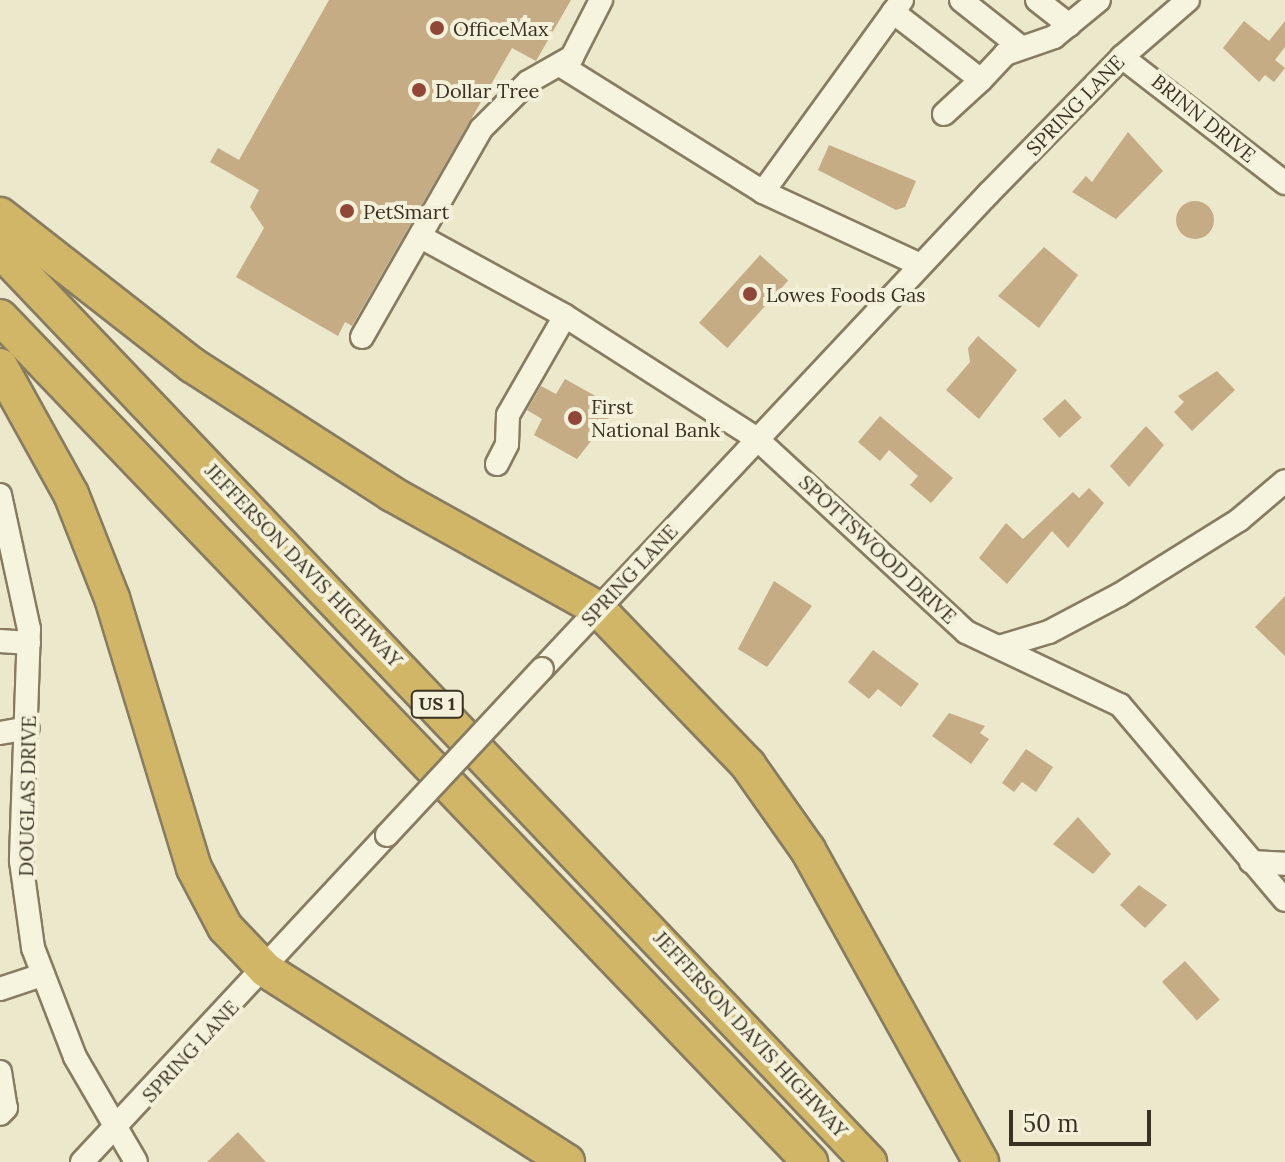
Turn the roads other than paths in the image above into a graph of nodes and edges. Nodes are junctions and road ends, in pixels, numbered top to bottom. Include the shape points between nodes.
1 (601, 0) edge
2 (961, 0) edge
3 (1037, 0) edge
4 (1099, 0) edge
5 (1188, 0) edge
6 (898, 6) edge
7 (1069, 25) junction
8 (1018, 45) junction
9 (1122, 57) junction
10 (560, 65) junction
11 (981, 80) junction
12 (944, 114) dead end
13 (1285, 183) edge
14 (763, 192) junction
15 (0, 215) edge
16 (421, 237) junction
17 (0, 250) edge
18 (920, 265) junction
19 (565, 316) junction
20 (0, 317) edge
21 (362, 337) dead end
22 (0, 366) edge
23 (757, 439) junction
24 (497, 464) dead end
25 (1285, 481) edge
26 (0, 495) edge
27 (597, 608) junction
28 (0, 641) edge
29 (29, 643) junction
30 (999, 647) junction
31 (28, 728) junction
32 (0, 733) edge
33 (1251, 862) junction
34 (1285, 864) edge
35 (1285, 900) edge
36 (266, 970) junction
37 (42, 975) junction
38 (0, 989) edge
39 (0, 1072) edge
40 (0, 1114) edge
41 (118, 1127) junction
42 (82, 1162) edge
43 (136, 1162) edge
44 (567, 1162) edge
45 (810, 1162) edge
46 (869, 1162) edge
47 (981, 1162) edge

1 - 10 street via 572,57
2 - 8 street
3 - 7 street
4 - 7 street
5 - 9 street, SPRING LANE
6 - 11 street
6 - 14 street
7 - 8 street
8 - 11 street
9 - 13 street, BRINN DRIVE
9 - 18 street, SPRING LANE
10 - 14 street
10 - 16 street via 528,82 481,129
11 - 12 street
14 - 18 street
15 - 27 highway via 192,365 392,494
16 - 19 street, SPOTTSWOOD DRIVE
16 - 21 street
17 - 46 highway, JEFFERSON DAVIS HIGHWAY / US 1
18 - 23 street, SPRING LANE
19 - 23 street, SPOTTSWOOD DRIVE
19 - 24 street via 508,415 507,444
20 - 45 highway, US 1
22 - 36 highway via 71,494 112,598 194,868 225,927
23 - 27 street, SPRING LANE
23 - 30 street, SPOTTSWOOD DRIVE via 966,632
25 - 30 street via 1239,520 1119,595 1049,632
26 - 29 street, DOUGLAS DRIVE
27 - 36 street, SPRING LANE, bridge
27 - 47 highway via 748,765 808,850
28 - 29 street
29 - 31 street, DOUGLAS DRIVE
30 - 33 street, SPOTTSWOOD DRIVE via 1120,705
31 - 32 street
31 - 37 street, DOUGLAS DRIVE via 21,861
33 - 34 street
33 - 35 street, SPOTTSWOOD DRIVE
36 - 41 street, SPRING LANE
36 - 44 highway
37 - 38 street
37 - 41 street, DOUGLAS DRIVE via 75,1057
39 - 40 street via 6,1108
41 - 42 street, SPRING LANE
41 - 43 street, DOUGLAS DRIVE

